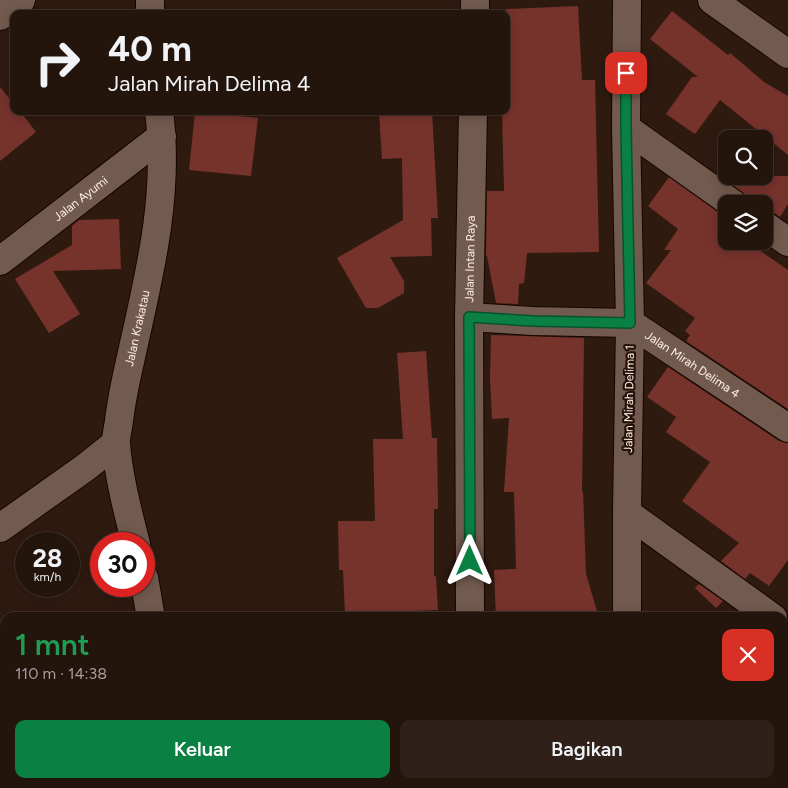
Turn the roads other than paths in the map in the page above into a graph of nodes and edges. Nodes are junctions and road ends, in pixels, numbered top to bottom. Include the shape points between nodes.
1 (20, 0) edge
2 (627, 0) edge
3 (712, 0) edge
4 (0, 16) edge
5 (788, 54) edge
6 (473, 115) edge
7 (161, 123) edge
8 (626, 128) junction
9 (720, 195) edge
10 (773, 231) edge
11 (788, 242) edge
12 (0, 261) edge
13 (469, 317) junction
14 (630, 323) junction
15 (788, 428) edge
16 (116, 443) junction
17 (627, 513) junction
18 (0, 528) edge
19 (133, 532) edge
20 (148, 597) edge
21 (151, 612) edge
22 (470, 612) edge
23 (627, 612) edge
24 (765, 612) edge

1 - 4 street
2 - 8 street, Jalan Mirah Delima 1
3 - 5 street
6 - 13 street, Jalan Intan Raya
7 - 12 street, Jalan Ayumi
7 - 16 street, Jalan Krakatau via 162,178 158,227 122,393
8 - 9 street
8 - 14 street, Jalan Mirah Delima 1
10 - 11 street
13 - 14 street
13 - 22 street, Jalan Intan Raya
14 - 15 street, Jalan Mirah Delima 4
14 - 17 street, Jalan Mirah Delima 1
16 - 18 street
16 - 19 street, Jalan Krakatau
17 - 23 street, Jalan Mirah Delima 1
17 - 24 street
20 - 21 street

